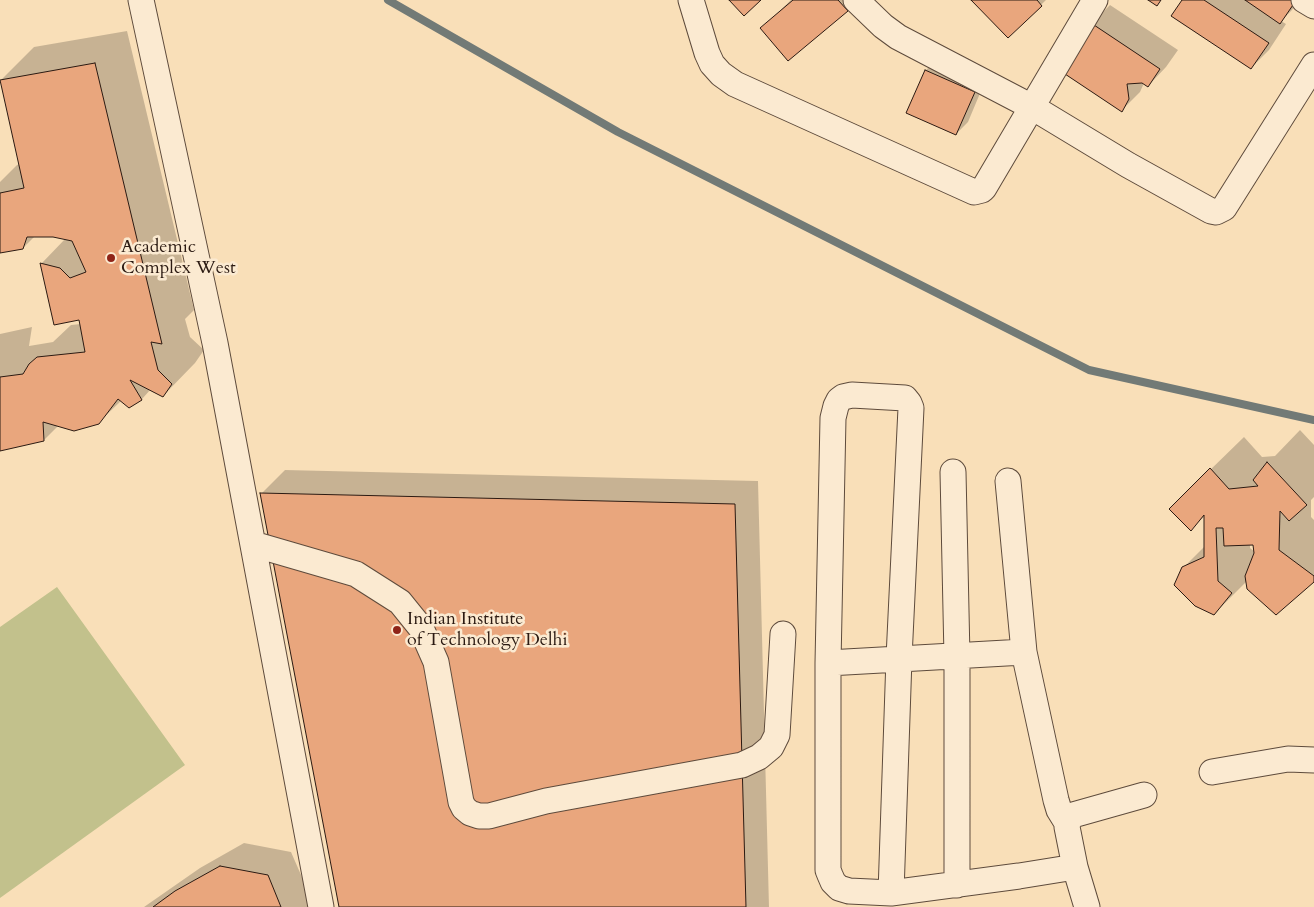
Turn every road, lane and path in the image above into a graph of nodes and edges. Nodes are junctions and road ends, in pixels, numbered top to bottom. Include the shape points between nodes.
1 (141, 0) edge
2 (691, 0) edge
3 (856, 0) edge
4 (1304, 0) edge
5 (1094, 1) edge
6 (1314, 6) edge
7 (1314, 65) edge
8 (1032, 107) junction
9 (953, 472) dead end
10 (1008, 481) dead end
11 (253, 544) junction
12 (783, 634) dead end
13 (1024, 652) junction
14 (957, 657) junction
15 (900, 658) junction
16 (828, 663) junction
17 (1314, 760) edge
18 (1212, 772) dead end
19 (1144, 795) dead end
20 (1068, 823) junction
21 (1075, 867) junction
22 (957, 885) junction
23 (891, 893) junction
24 (321, 907) edge
25 (1087, 907) edge

1 - 11 street via 215,343
2 - 8 street via 712,64 735,84 974,192 984,188
3 - 8 street via 898,37
4 - 6 street
5 - 8 street
7 - 8 street via 1224,208 1216,212 1128,165
9 - 14 street
10 - 13 street
11 - 12 street via 356,574 400,602 421,628 436,662 461,802 470,813 479,816 742,765 759,757 771,747 777,735
11 - 24 street
13 - 14 street
13 - 20 street via 1056,800
14 - 15 street
14 - 22 street
15 - 16 street
15 - 16 street via 911,408 905,398 852,395 840,400 833,418
15 - 23 street
16 - 23 street via 828,870 839,888
17 - 18 street via 1288,759
19 - 20 street via 1073,815
20 - 21 street
21 - 22 street
21 - 25 street
22 - 23 street

